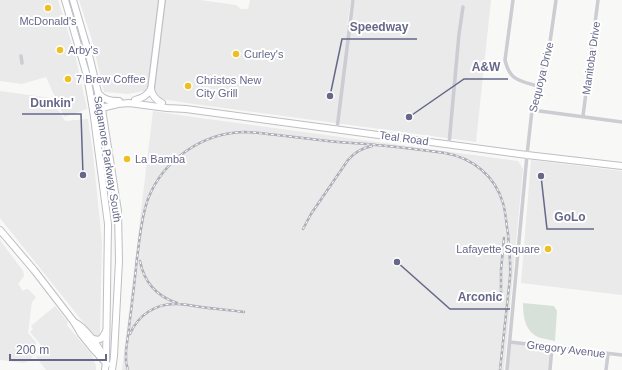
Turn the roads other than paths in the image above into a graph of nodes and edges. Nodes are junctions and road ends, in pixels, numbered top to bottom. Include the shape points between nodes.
1 (65, 0) edge
2 (73, 0) edge
3 (162, 0) edge
4 (353, 0) edge
5 (513, 0) edge
6 (556, 0) edge
7 (598, 0) edge
8 (463, 7) dead end
9 (20, 56) dead end
10 (22, 63) dead end
11 (537, 86) junction
12 (150, 89) junction
13 (98, 91) junction
14 (135, 100) junction
15 (119, 103) junction
16 (162, 103) junction
17 (102, 109) junction
18 (186, 109) junction
19 (93, 110) junction
20 (532, 110) junction
21 (583, 116) junction
22 (622, 122) edge
23 (336, 129) junction
24 (105, 132) junction
25 (448, 144) junction
26 (527, 155) junction
27 (622, 166) edge
28 (0, 230) edge
29 (74, 322) junction
30 (107, 327) junction
31 (91, 338) junction
32 (510, 342) junction
33 (552, 347) junction
34 (608, 354) junction
35 (622, 356) edge
36 (106, 362) junction
37 (105, 370) edge
38 (113, 370) edge
39 (507, 370) edge
40 (550, 370) edge
41 (606, 370) edge

1 - 19 main road, Sagamore Parkway South via 87,76
2 - 13 main road, Sagamore Parkway South
3 - 12 street
4 - 23 street
5 - 11 street via 505,60 507,68 515,78
6 - 11 street, Sequoya Drive via 549,49
7 - 21 street, Manitoba Drive
8 - 25 street
9 - 10 street
11 - 20 street, Sequoya Drive
12 - 14 main road via 147,95
12 - 16 main road via 154,98
13 - 15 main road via 106,100
13 - 17 main road, Sagamore Parkway South
14 - 15 main road, Teal Road
14 - 16 main road, Teal Road
15 - 17 main road, Teal Road
15 - 18 main road, Teal Road
15 - 24 main road via 107,113
16 - 18 main road, Teal Road
17 - 19 main road, Teal Road
17 - 24 main road, Sagamore Parkway South
18 - 23 main road, Teal Road
19 - 30 main road, Sagamore Parkway South via 108,224
20 - 21 street
20 - 26 street, Sequoya Drive
21 - 22 street
23 - 25 main road, Teal Road
24 - 38 main road, Sagamore Parkway South via 118,211 119,261
25 - 26 main road, Teal Road
26 - 27 main road, Teal Road
26 - 32 street, Sequoya Drive
28 - 29 main road
29 - 31 main road
29 - 36 main road via 81,334
30 - 31 main road via 101,339
30 - 36 main road, Sagamore Parkway South
31 - 36 main road
32 - 33 street, Gregory Avenue
32 - 39 street, Sequoya Drive
33 - 34 street, Gregory Avenue
33 - 40 street
34 - 35 street, Gregory Avenue
34 - 41 street
36 - 37 main road, Sagamore Parkway South
36 - 38 main road

